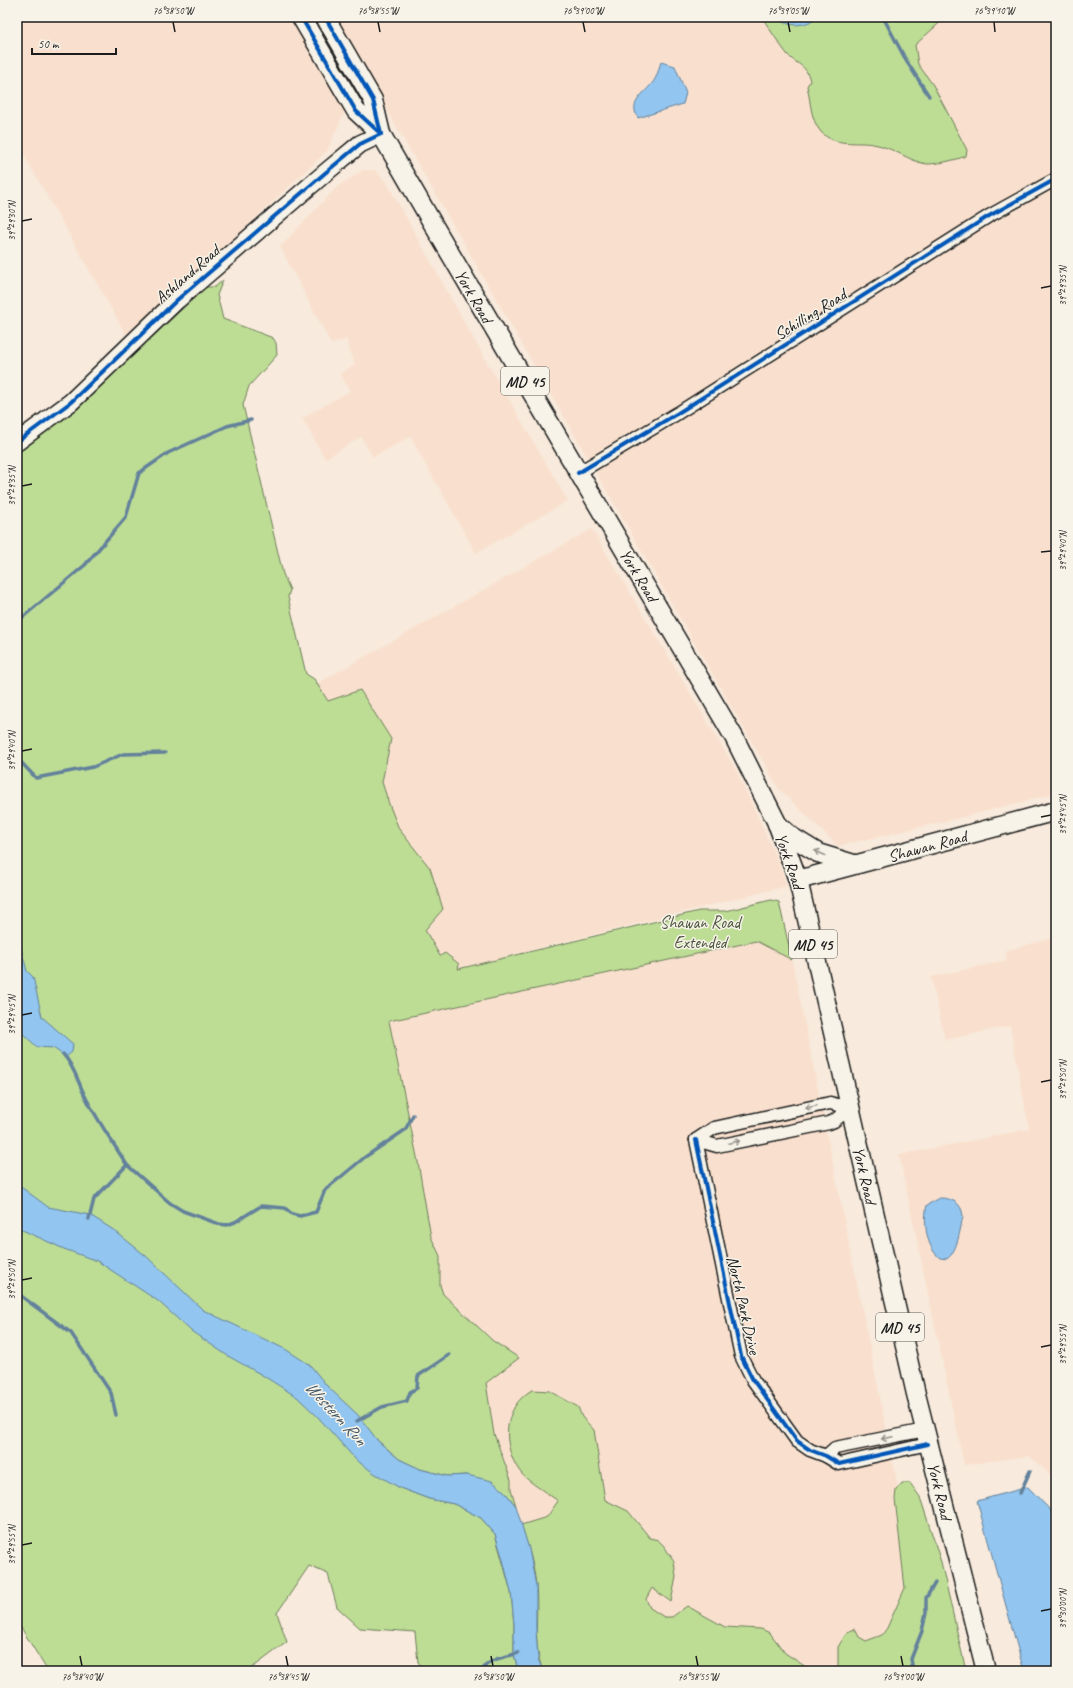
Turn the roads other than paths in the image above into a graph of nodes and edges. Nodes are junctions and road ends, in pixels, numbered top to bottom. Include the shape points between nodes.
1 (301, 17) edge
2 (325, 17) edge
3 (381, 134) junction
4 (1056, 179) edge
5 (17, 442) edge
6 (578, 473) junction
7 (1056, 811) edge
8 (777, 823) junction
9 (857, 864) junction
10 (798, 880) junction
11 (850, 1108) junction
12 (696, 1140) junction
13 (927, 1437) junction
14 (986, 1671) edge

1 - 3 main road, York Road / MD 45 via 356,111
2 - 3 main road, York Road / MD 45 via 373,100
3 - 5 main road, Ashland Road via 360,144 314,182 177,300 71,402
3 - 6 main road, York Road / MD 45
4 - 6 street, Schilling Road via 989,216 678,413
6 - 8 main road, York Road / MD 45 via 713,700
7 - 9 main road, Shawan Road
9 -> 8 main road via 818,853 792,837
8 - 10 main road, York Road / MD 45
9 - 10 main road, Shawan Road
10 - 11 main road, York Road / MD 45
11 -> 12 street via 830,1103 714,1128
12 -> 11 street via 717,1146 829,1123
11 - 13 main road, York Road / MD 45
12 - 13 street, North Park Drive via 744,1363 753,1380 798,1441 810,1450 826,1456 835,1448
13 - 14 main road, York Road / MD 45

